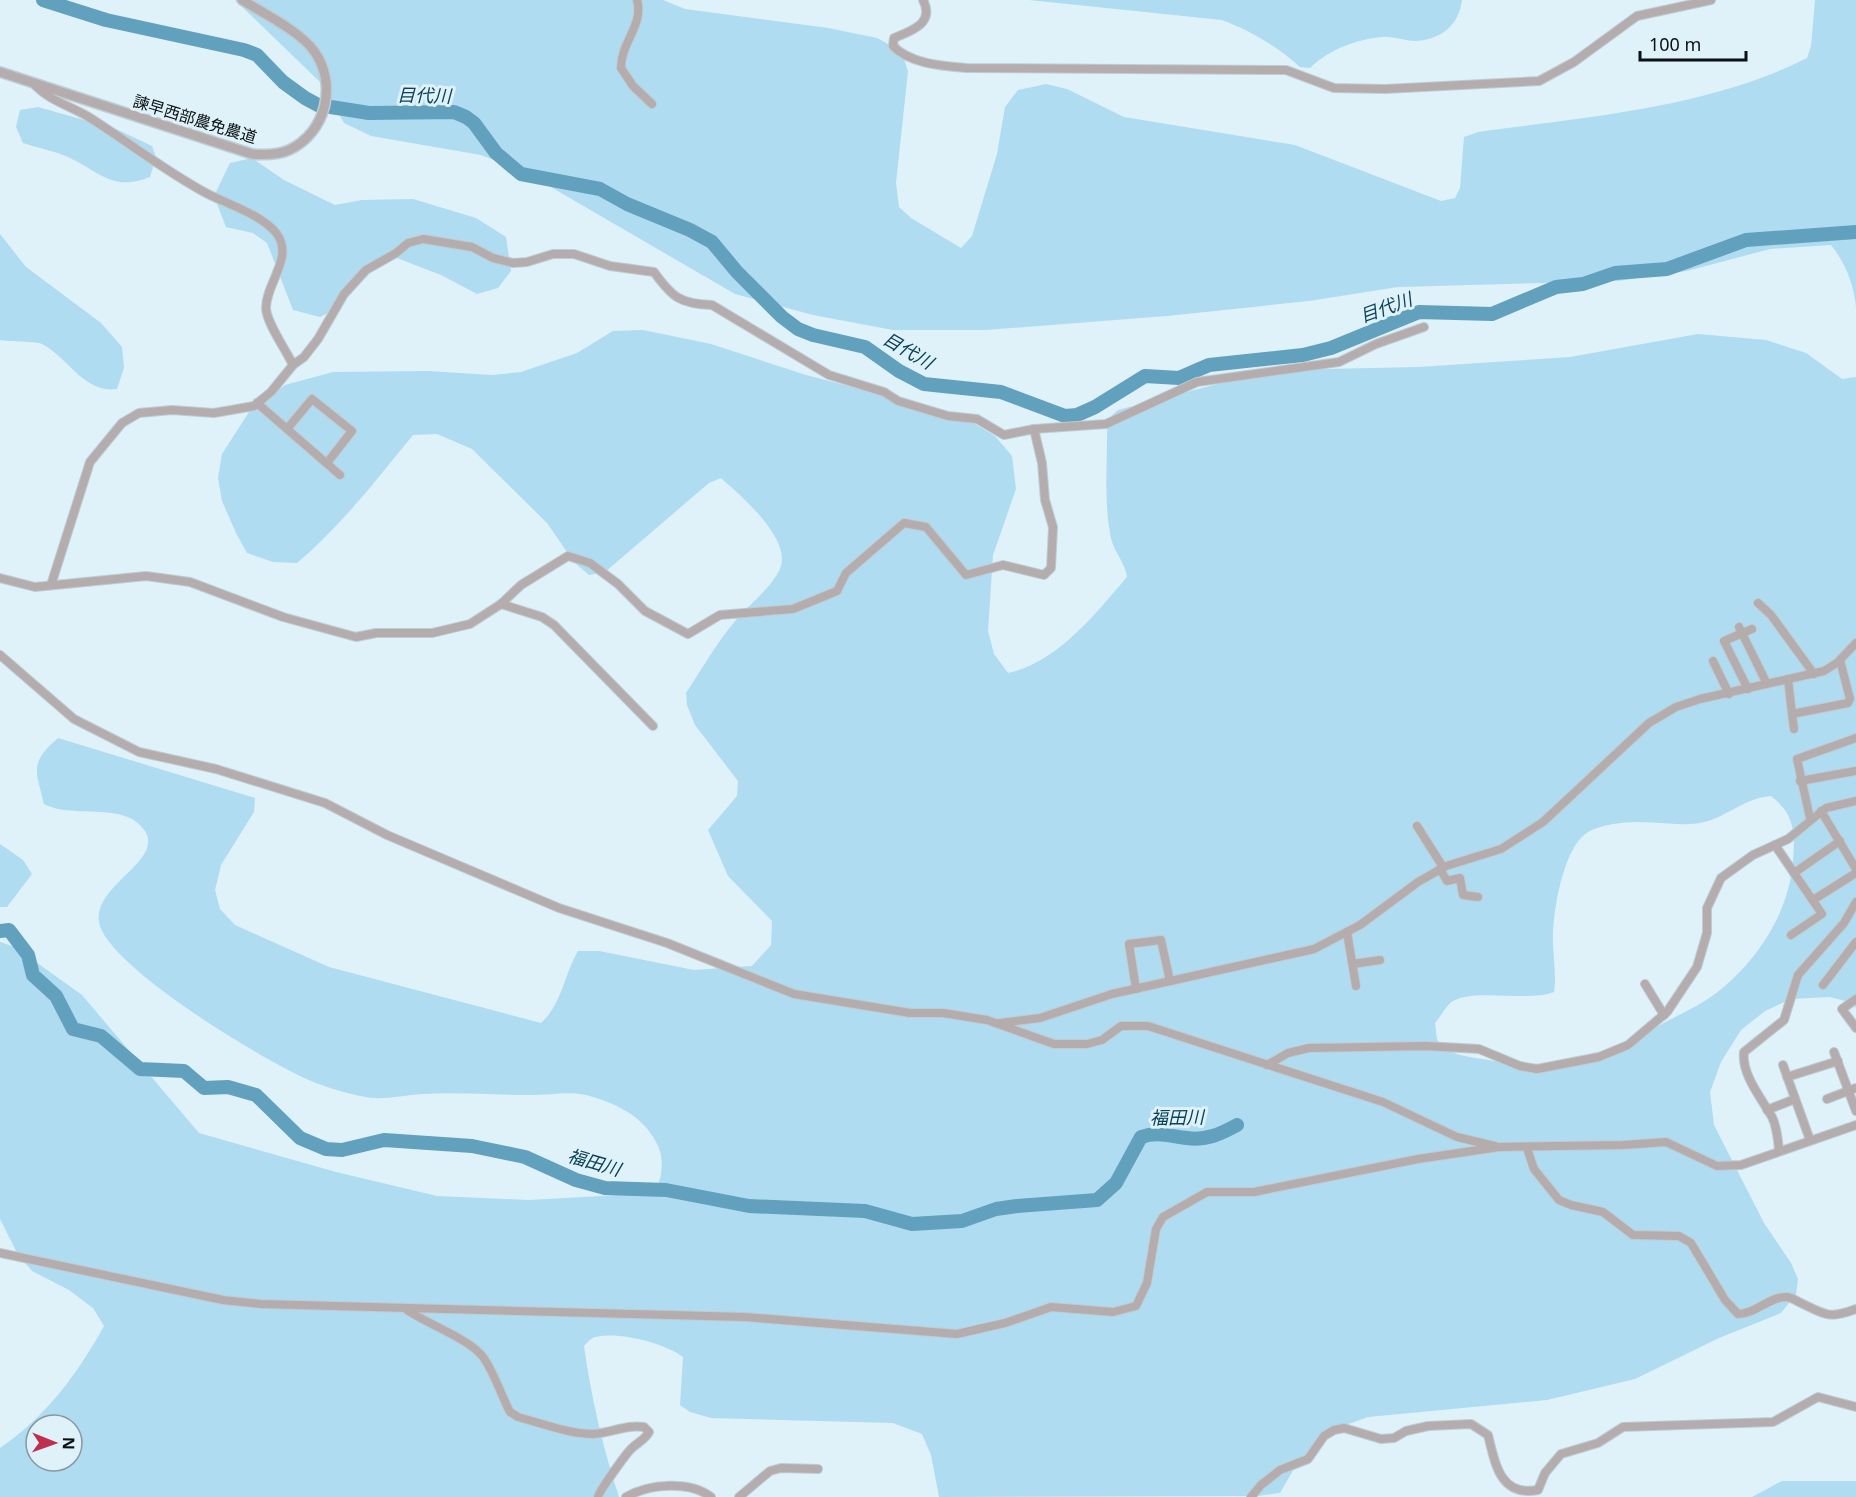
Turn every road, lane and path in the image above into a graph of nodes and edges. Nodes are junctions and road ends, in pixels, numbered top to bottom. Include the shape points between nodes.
1 (242, 0) edge
2 (637, 0) edge
3 (923, 0) edge
4 (1711, 0) edge
5 (0, 72) edge
6 (33, 83) junction
7 (652, 104) dead end
8 (1424, 327) dead end
9 (292, 365) junction
10 (257, 403) junction
11 (287, 429) junction
12 (1034, 429) junction
13 (327, 463) junction
14 (340, 475) dead end
15 (0, 578) edge
16 (51, 585) junction
17 (1758, 603) dead end
18 (501, 604) junction
19 (1752, 629) dead end
20 (1740, 630) junction
21 (1856, 643) edge
22 (0, 655) edge
23 (1840, 660) junction
24 (1713, 661) dead end
25 (1814, 674) junction
26 (1788, 679) junction
27 (1767, 684) junction
28 (1748, 689) junction
29 (1729, 694) junction
30 (1792, 714) junction
31 (653, 726) dead end
32 (1794, 729) dead end
33 (1856, 738) edge
34 (1856, 771) edge
35 (1800, 781) junction
36 (1856, 801) edge
37 (1821, 811) junction
38 (1810, 818) junction
39 (1417, 826) dead end
40 (1840, 841) junction
41 (1775, 845) junction
42 (1441, 868) junction
43 (1856, 871) edge
44 (1794, 873) junction
45 (1478, 897) dead end
46 (1813, 900) junction
47 (1856, 902) edge
48 (1347, 932) junction
49 (1791, 935) dead end
50 (1856, 942) edge
51 (1380, 960) dead end
52 (1353, 964) junction
53 (1170, 981) junction
54 (1645, 984) dead end
55 (1823, 985) dead end
56 (1356, 986) dead end
57 (1136, 989) junction
58 (1856, 999) edge
59 (1664, 1015) junction
60 (999, 1023) junction
61 (1856, 1028) edge
62 (1834, 1052) dead end
63 (1838, 1061) junction
64 (1267, 1065) junction
65 (1783, 1065) dead end
66 (1787, 1077) junction
67 (1852, 1090) edge
68 (1795, 1099) junction
69 (1827, 1099) dead end
70 (1767, 1110) junction
71 (1856, 1111) edge
72 (1856, 1125) edge
73 (1810, 1140) junction
74 (1499, 1148) junction
75 (1527, 1148) junction
76 (1779, 1150) junction
77 (0, 1253) edge
78 (405, 1309) junction
79 (1856, 1309) edge
80 (1856, 1407) edge
81 (818, 1469) dead end
82 (597, 1497) edge
83 (626, 1497) edge
84 (711, 1497) edge
85 (739, 1497) edge
86 (1251, 1497) edge

1 - 6 street, 諫早西部農免農道 via 313,50 322,63 327,98 316,128 288,151 252,154
2 - 7 street via 640,18 624,50 621,68
3 - 4 street via 926,19 921,26 894,38 893,46 908,57 932,63 979,69 1286,70 1325,87 1385,89 1539,81 1574,62 1637,16
5 - 6 street, 諫早西部農免農道
6 - 9 street via 43,94 85,116 199,189 264,220 278,235 282,261 266,306 268,318
8 - 12 street via 1339,362 1197,382 1106,424
9 - 10 street
9 - 12 street via 304,357 344,294 366,270 408,243 423,239 472,247 513,263 553,254 574,254 610,266 654,272 670,294 689,304 712,305 829,375 948,416 977,419 1004,435
10 - 11 street
10 - 16 street via 242,410 214,413 139,413 122,423 90,462
11 - 13 street
11 - 13 street via 312,399 352,431
12 - 18 street via 1053,527 1051,568 1044,575 1003,565 966,574 926,527 904,523 846,573 837,591 793,609 720,615 688,634 645,611 590,563 568,556 521,585
13 - 14 street
15 - 16 street via 35,588
16 - 18 street via 146,576 190,582 283,616 356,637 432,633 470,624
17 - 25 street
18 - 31 street via 542,617 554,625
19 - 20 street
20 - 27 street
20 - 28 street via 1724,641
21 - 23 street
22 - 60 street via 74,719 139,752 216,769 324,803 387,835 559,908 667,943 795,994 851,1005 943,1013
23 - 25 street
23 - 30 street via 1848,703
24 - 29 street
25 - 26 street
26 - 27 street
26 - 30 street
27 - 28 street
28 - 29 street
29 - 42 street via 1676,707 1649,723 1543,822 1501,849
30 - 32 street
33 - 35 street via 1797,759
34 - 35 street
35 - 38 street
36 - 37 street
37 - 38 street
37 - 40 street
38 - 41 street via 1788,839
39 - 42 street
40 - 43 street
40 - 44 street
41 - 44 street
41 - 59 street via 1721,878 1707,908 1707,933 1697,967
42 - 45 street via 1447,881 1460,878 1463,895
42 - 48 street
43 - 46 street
44 - 46 street
46 - 49 street via 1822,914
47 - 70 street via 1844,923 1798,975 1784,1020 1744,1052 1743,1059
48 - 52 street
48 - 53 street via 1314,949
50 - 55 street
51 - 52 street
52 - 56 street
53 - 57 street
53 - 57 street via 1161,940 1129,944
54 - 59 street
57 - 60 street via 1040,1018
58 - 61 street via 1842,1009
59 - 64 street via 1628,1045 1599,1057 1537,1069 1479,1049 1425,1046 1309,1048 1288,1053
60 - 64 street via 1054,1044 1087,1044 1101,1040 1121,1026 1148,1026
62 - 63 street
63 - 66 street via 1818,1071
63 - 67 street
64 - 74 street via 1383,1102 1457,1137
65 - 66 street
66 - 68 street
67 - 69 street
67 - 71 street
68 - 70 street
68 - 73 street
70 - 76 street
72 - 73 street
73 - 76 street
74 - 75 street
74 - 78 street via 1418,1159 1254,1192 1207,1192 1164,1217 1156,1229 1146,1283 1137,1306 1126,1311 1051,1307 957,1334 745,1317
75 - 76 street via 1666,1142 1717,1167 1741,1165
75 - 79 street via 1534,1169 1559,1200 1603,1212 1633,1235 1679,1236 1690,1243 1738,1314 1789,1297 1827,1316
77 - 78 street via 223,1300
78 - 82 street via 470,1345 483,1357 510,1412 518,1417 590,1434 633,1425 649,1431 599,1489
80 - 86 street via 1818,1396 1773,1422 1623,1427 1598,1443 1561,1454 1545,1473 1538,1490 1519,1495 1502,1481 1488,1435 1471,1424 1428,1426 1381,1439 1344,1428 1324,1436 1308,1459 1280,1470
81 - 85 street via 770,1471
83 - 84 street via 647,1487 672,1485

